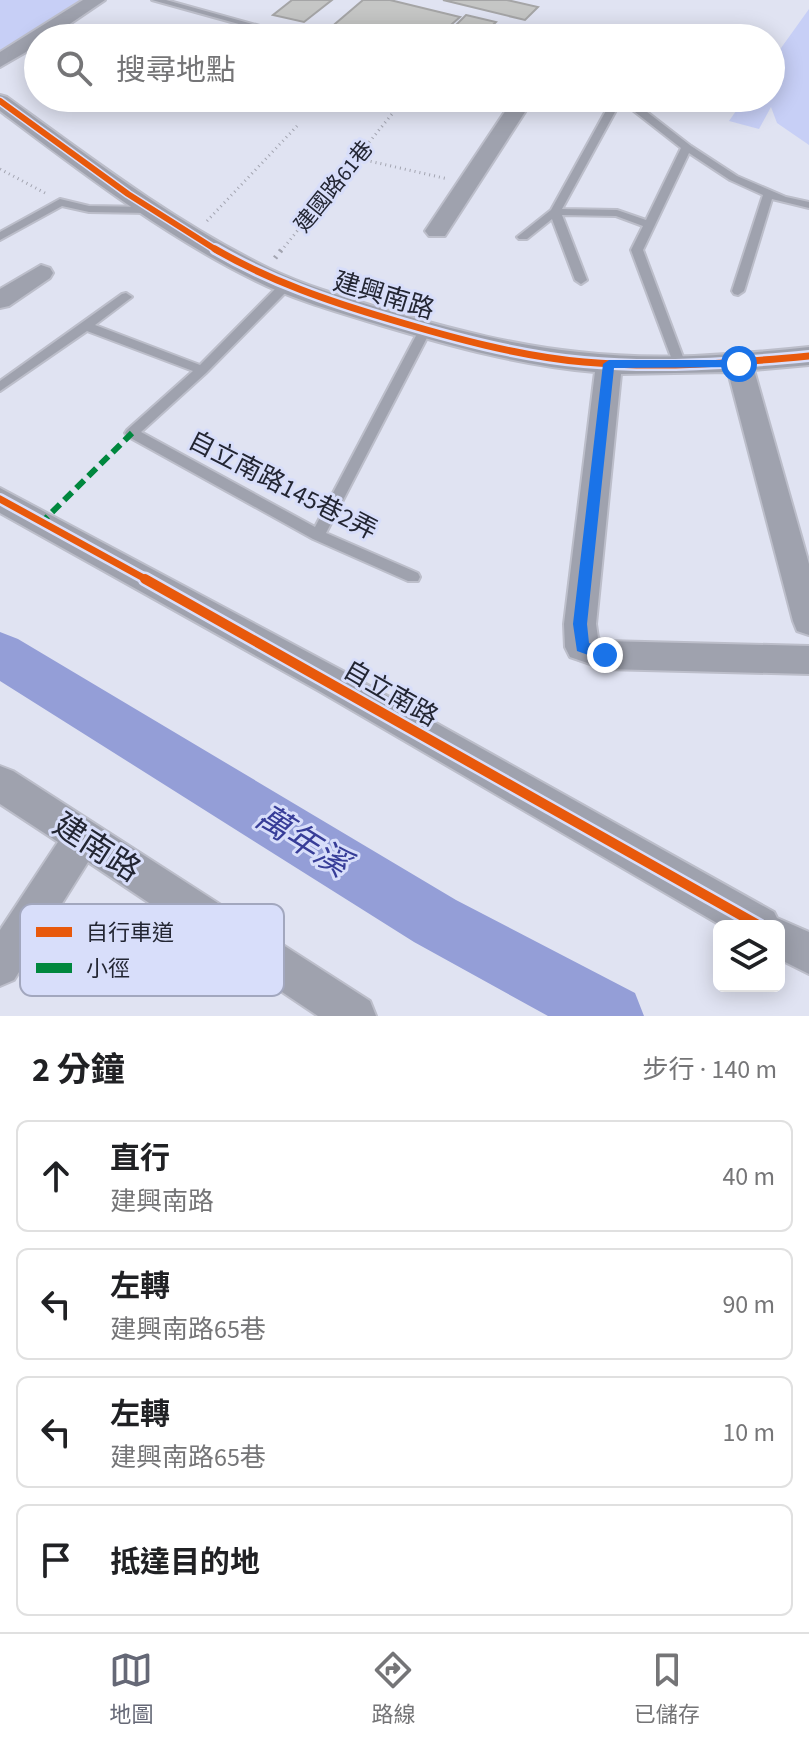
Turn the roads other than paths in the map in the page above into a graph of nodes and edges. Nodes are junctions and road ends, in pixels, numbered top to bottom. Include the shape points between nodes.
1 (96, 0) edge
2 (156, 0) edge
3 (58, 24) edge
4 (243, 24) edge
5 (24, 46) edge
6 (0, 61) edge
7 (0, 101) edge
8 (515, 112) edge
9 (613, 112) edge
10 (640, 112) edge
11 (687, 147) junction
12 (768, 195) junction
13 (809, 205) edge
14 (149, 210) junction
15 (555, 212) junction
16 (650, 225) junction
17 (437, 231) dead end
18 (0, 237) edge
19 (523, 237) dead end
20 (41, 273) dead end
21 (581, 280) dead end
22 (286, 285) junction
23 (738, 291) dead end
24 (126, 297) dead end
25 (0, 300) edge
26 (85, 326) junction
27 (425, 330) junction
28 (809, 356) edge
29 (609, 364) junction
30 (739, 364) junction
31 (680, 365) junction
32 (202, 370) junction
33 (0, 387) edge
34 (0, 499) edge
35 (318, 535) junction
36 (413, 577) dead end
37 (809, 621) edge
38 (809, 660) edge
39 (0, 783) edge
40 (82, 838) junction
41 (40, 904) edge
42 (183, 904) edge
43 (749, 920) edge
44 (20, 935) edge
45 (785, 940) edge
46 (809, 954) edge
47 (0, 966) edge
48 (284, 970) edge
49 (355, 1016) edge

1 - 3 street
2 - 4 lane
5 - 6 street
7 - 14 street, 建興南路
8 - 17 street
9 - 15 lane
10 - 11 lane
11 - 12 lane
11 - 16 lane
12 - 13 lane
12 - 23 lane
14 - 18 lane via 89,209 60,202
14 - 22 street, 建興南路
15 - 16 lane via 617,213
15 - 19 lane
15 - 21 lane
16 - 31 lane via 637,250
20 - 25 street
22 - 27 street, 建興南路
22 - 32 lane
24 - 26 lane
26 - 32 lane
26 - 33 lane
27 - 29 street, 建興南路
27 - 35 lane
28 - 30 street, 建興南路
29 - 31 street, 建興南路
29 - 38 street via 580,624 582,647 605,655
30 - 31 street, 建興南路
30 - 37 street
32 - 35 lane, 自立南路145巷2弄 via 132,433
34 - 43 street, 自立南路
35 - 36 lane, 自立南路145巷2弄
39 - 40 street, 建南路
40 - 41 street
40 - 42 street, 建南路
44 - 47 street
45 - 46 street
48 - 49 street, 建南路

